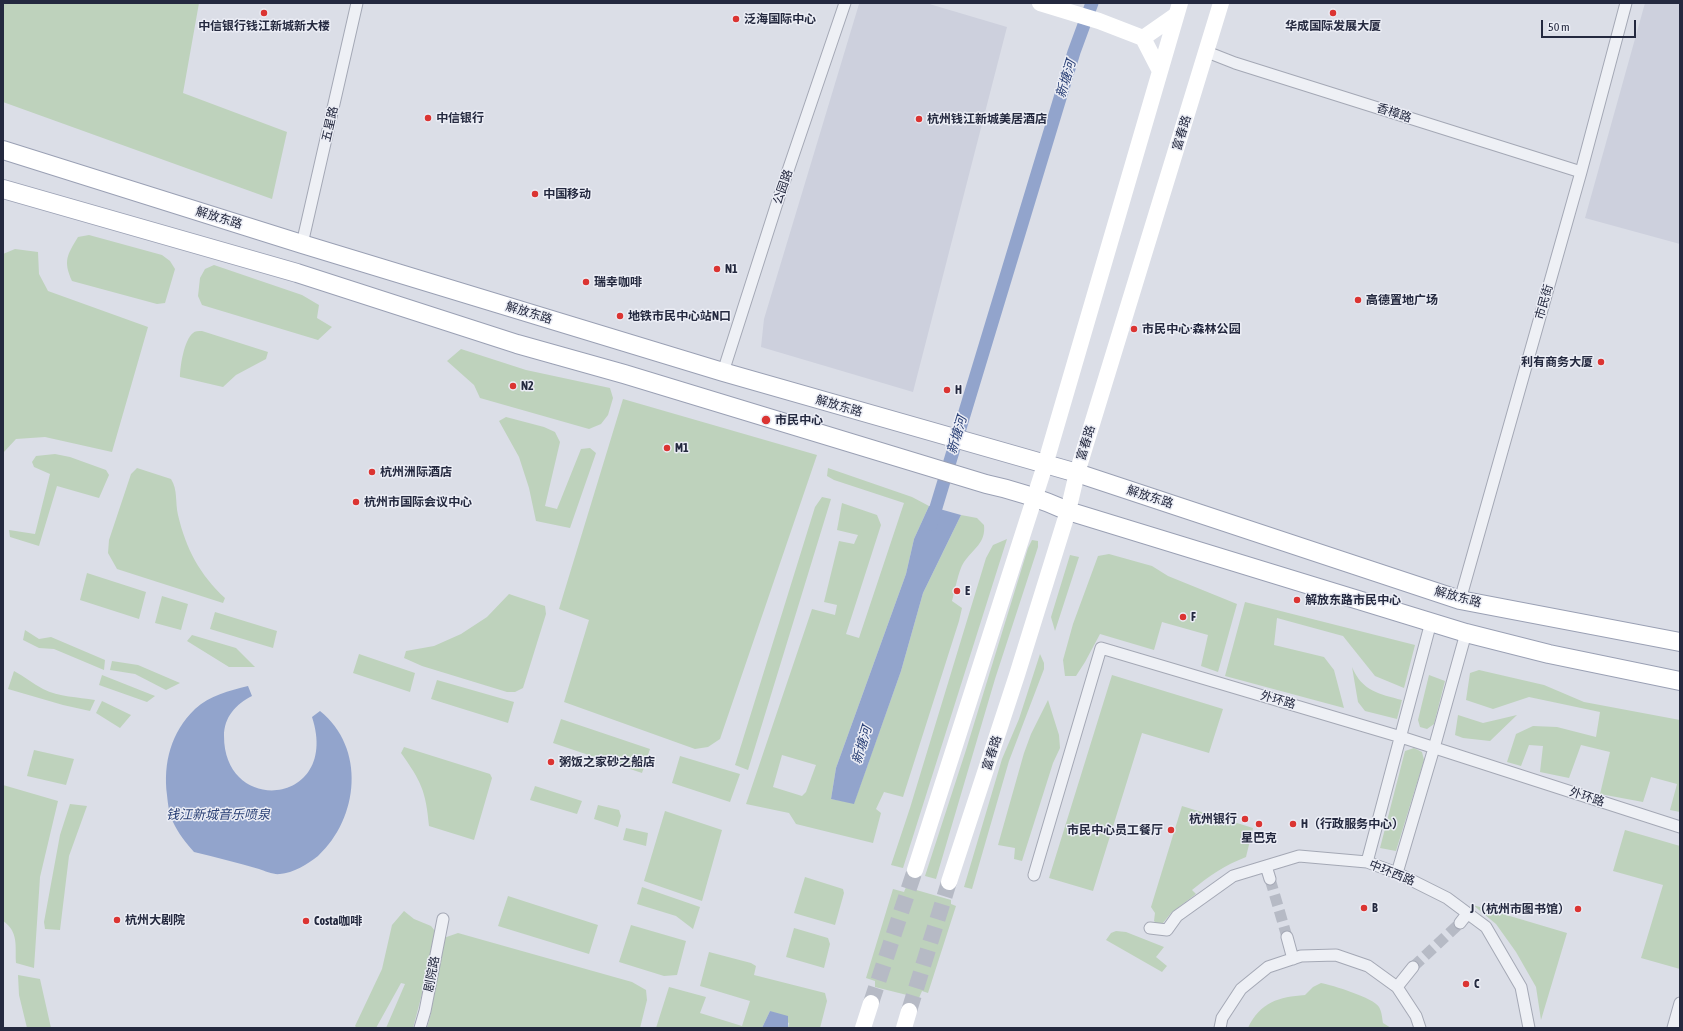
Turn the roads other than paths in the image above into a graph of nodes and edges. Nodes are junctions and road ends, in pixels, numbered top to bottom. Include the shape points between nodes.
1 (358, 3) edge
2 (845, 3) edge
3 (1040, 3) edge
4 (1222, 3) edge
5 (1626, 3) edge
6 (1178, 9) edge
7 (1143, 38) junction
8 (1207, 52) junction
9 (1160, 71) junction
10 (3, 150) edge
11 (1581, 172) junction
12 (3, 189) edge
13 (302, 244) junction
14 (722, 372) junction
15 (1045, 465) junction
16 (1077, 473) junction
17 (1034, 496) junction
18 (1068, 511) junction
19 (1460, 600) junction
20 (1431, 622) junction
21 (1466, 633) junction
22 (1680, 642) edge
23 (1680, 681) edge
24 (1401, 737) junction
25 (1434, 748) junction
26 (1680, 828) edge
27 (1367, 862) junction
28 (1266, 866) junction
29 (916, 870) tunnel mouth
30 (1397, 872) junction
31 (1034, 875) dead end
32 (1270, 879) tunnel mouth
33 (948, 882) tunnel mouth
34 (1468, 914) junction
35 (443, 919) dead end
36 (1460, 922) tunnel mouth
37 (1150, 928) dead end
38 (1287, 937) tunnel mouth
39 (1293, 958) junction
40 (1413, 967) tunnel mouth
41 (1397, 987) junction
42 (871, 1003) tunnel mouth
43 (1680, 1004) edge
44 (909, 1011) tunnel mouth
45 (420, 1028) edge
46 (864, 1028) edge
47 (904, 1028) edge
48 (1220, 1028) edge
49 (1420, 1028) edge
50 (1529, 1028) edge
51 (1673, 1028) edge

1 - 13 street, 五星路
2 - 14 street, 公园路
3 - 7 main road
4 - 8 main road, 富春路
5 - 11 street, 市民街
6 - 7 main road
6 - 9 main road
7 - 9 main road
8 - 11 street, 香樟路
8 - 16 main road, 富春路
9 - 15 main road
10 - 13 main road, 解放东路
11 - 19 street, 市民街
12 - 17 main road via 296,273 517,344 986,484
13 - 14 main road, 解放东路
14 - 15 main road, 解放东路
15 - 16 main road, 解放东路
15 - 17 main road
16 - 18 main road, 富春路
16 - 19 main road, 解放东路
17 - 18 main road
17 - 29 main road
18 - 20 main road
18 - 33 main road, 富春路
19 - 22 main road, 解放东路
20 - 21 main road
20 - 24 street
21 - 23 main road via 1549,654
21 - 25 street
24 - 25 street, 外环路
24 - 27 street
24 - 31 street, 外环路 via 1100,648
25 - 26 street, 外环路
25 - 30 street
27 - 28 street, 中环西路 via 1299,856
27 - 30 street, 中环西路
28 - 32 street
28 - 37 street, 中环西路 via 1233,876 1177,916 1167,930
30 - 34 street, 中环西路 via 1447,898
34 - 36 street
34 - 50 street, 中环西路 via 1486,927 1521,987
35 - 45 street, 剧院路
38 - 39 street
39 - 41 street via 1336,955 1368,966
39 - 48 street via 1268,967 1241,989 1222,1018
40 - 41 street
41 - 49 street via 1416,1016
42 - 46 main road
43 - 51 street
44 - 47 main road

